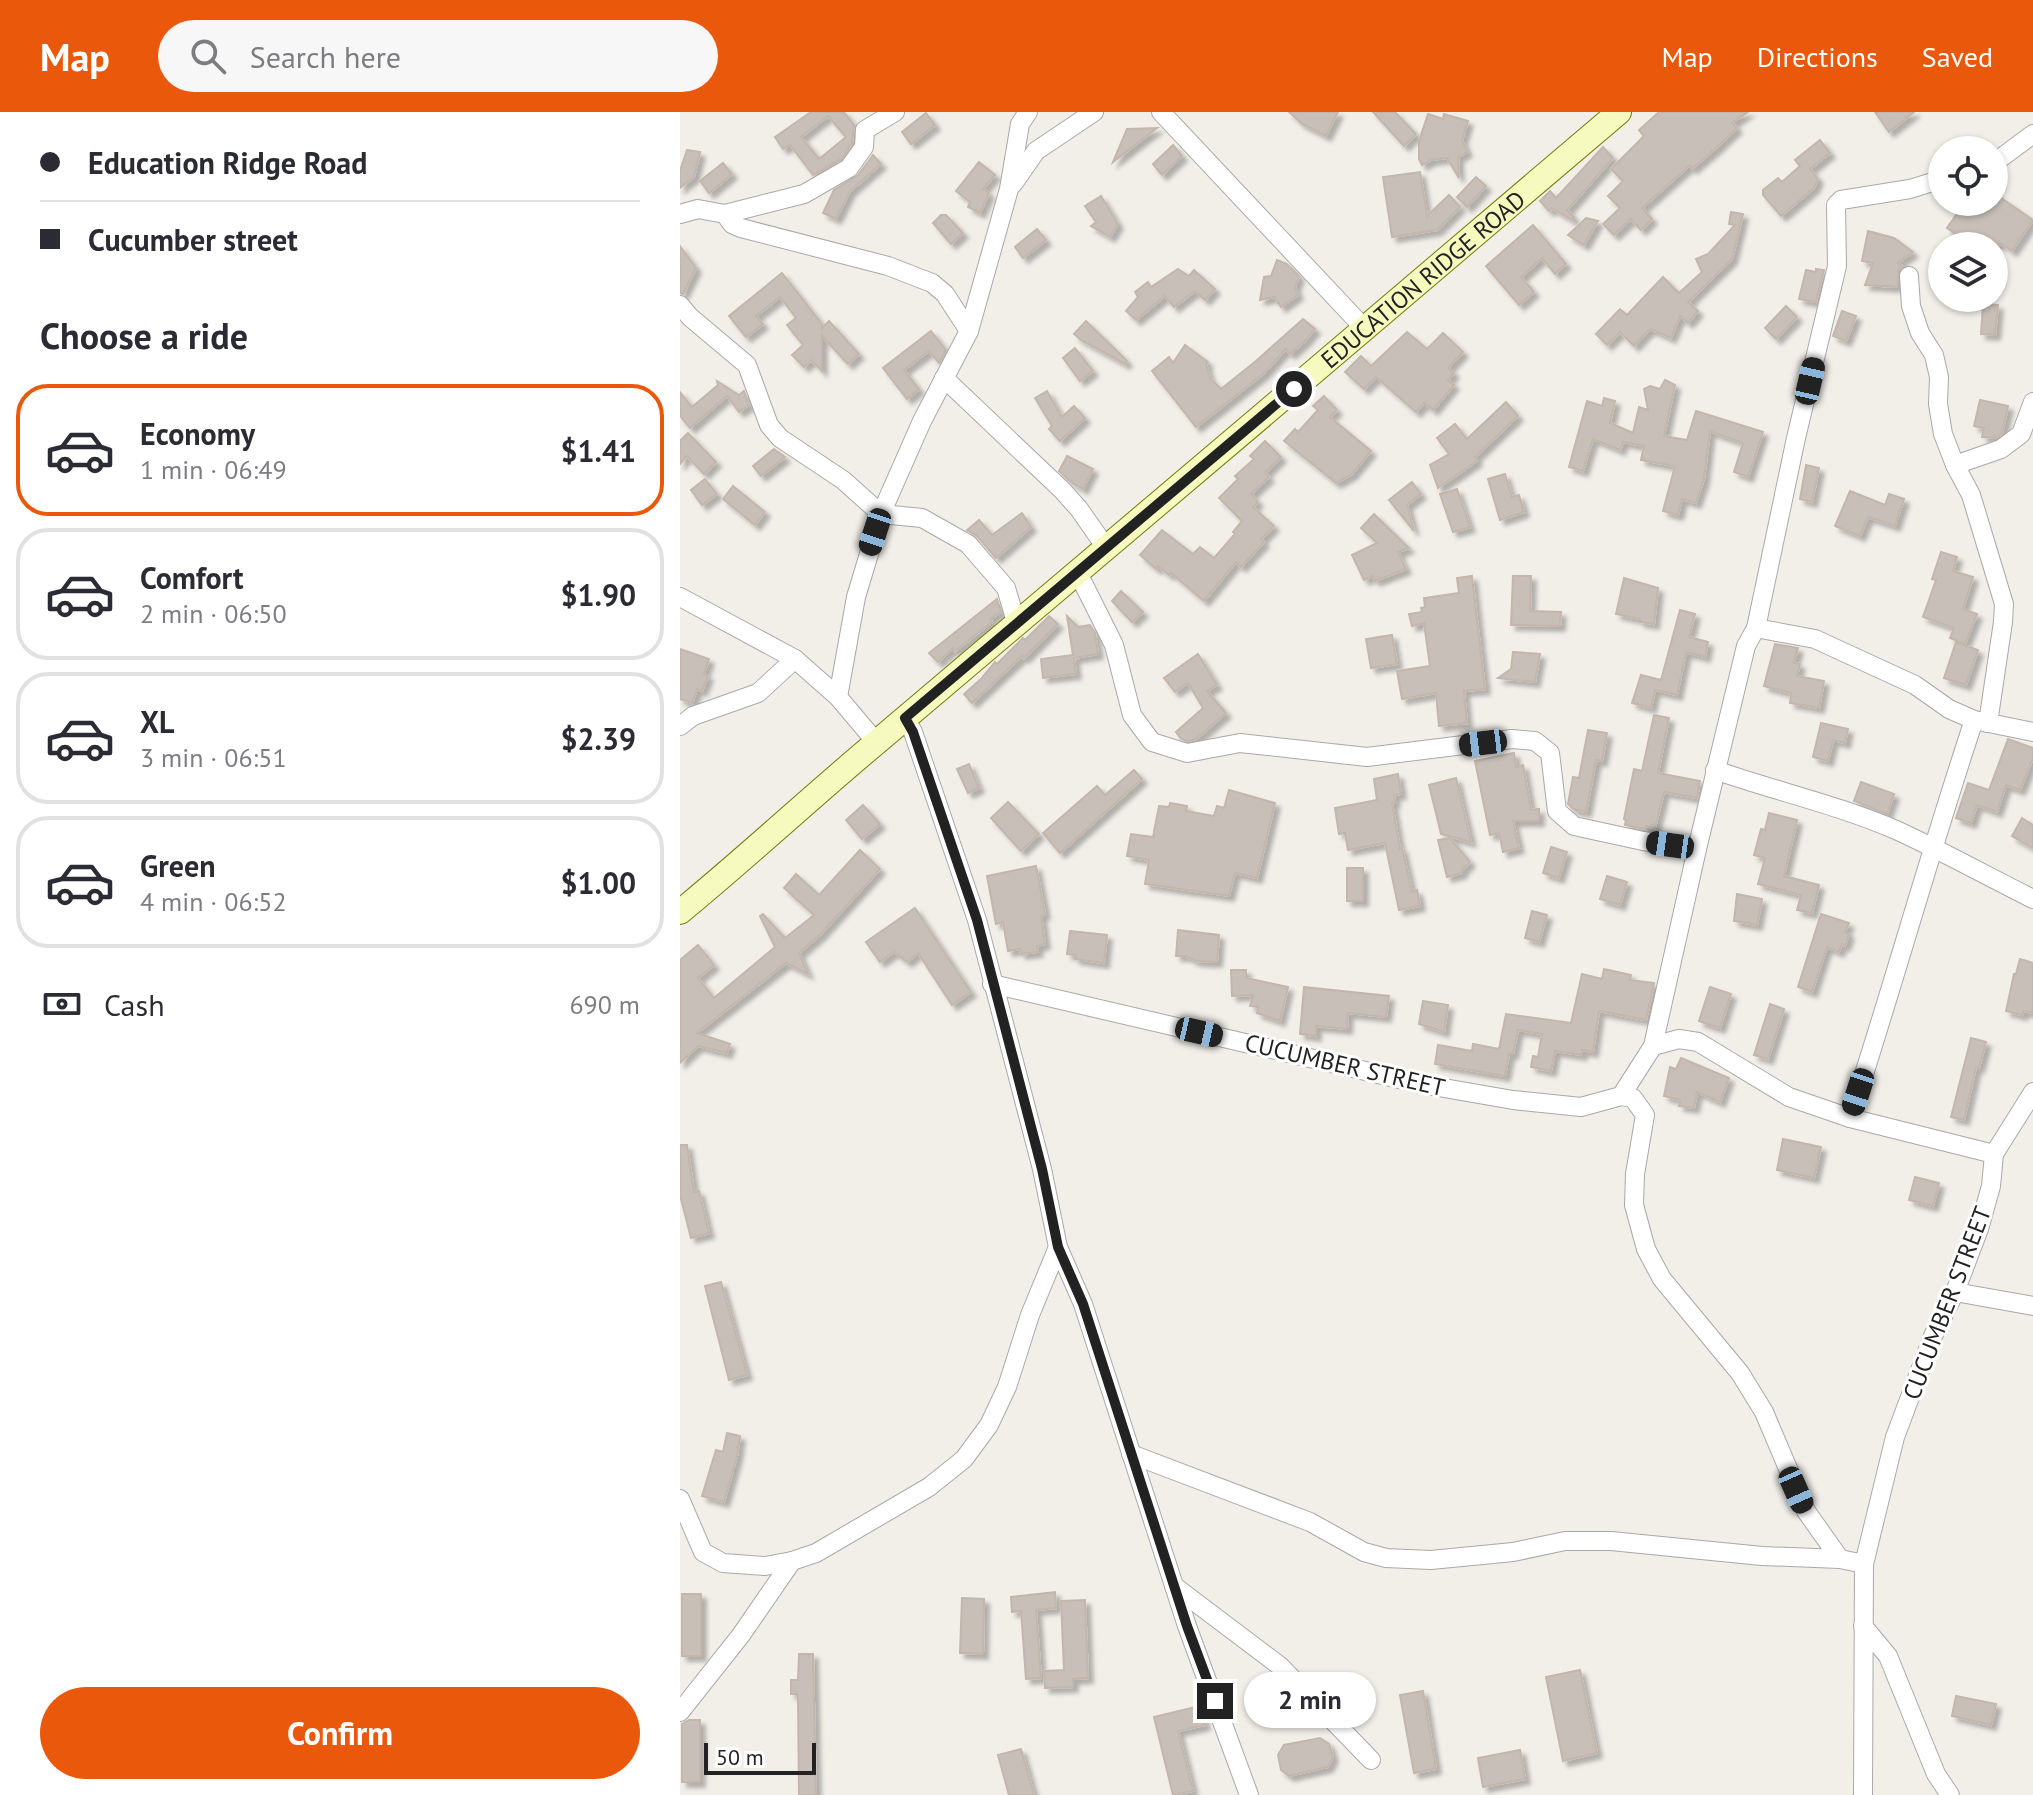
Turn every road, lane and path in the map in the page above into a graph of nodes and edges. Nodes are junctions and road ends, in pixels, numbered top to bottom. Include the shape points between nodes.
1 (895, 112) edge
2 (1028, 112) edge
3 (1094, 112) edge
4 (1161, 112) edge
5 (1606, 116) edge
6 (863, 121) edge
7 (2033, 134) edge
8 (2008, 153) edge
9 (1928, 183) edge
10 (1009, 189) junction
11 (680, 214) edge
12 (725, 214) junction
13 (1909, 276) dead end
14 (680, 305) edge
15 (1364, 328) junction
16 (969, 331) junction
17 (944, 378) junction
18 (2033, 402) edge
19 (1955, 465) junction
20 (881, 514) junction
21 (1107, 549) junction
22 (1078, 573) junction
23 (680, 597) edge
24 (1017, 625) junction
25 (1756, 628) junction
26 (795, 659) junction
27 (838, 697) junction
28 (905, 718) junction
29 (1981, 721) junction
30 (680, 726) edge
31 (2033, 732) edge
32 (876, 742) junction
33 (1715, 770) junction
34 (1931, 848) junction
35 (1697, 849) junction
36 (2033, 899) edge
37 (680, 912) edge
38 (992, 984) junction
39 (1653, 1046) junction
40 (2033, 1092) edge
41 (1621, 1096) junction
42 (1850, 1118) junction
43 (1994, 1154) junction
44 (1058, 1247) junction
45 (1955, 1292) junction
46 (2033, 1306) edge
47 (1131, 1454) junction
48 (680, 1499) edge
49 (1840, 1559) junction
50 (792, 1561) junction
51 (1864, 1564) junction
52 (1174, 1586) junction
53 (1863, 1626) junction
54 (680, 1712) edge
55 (1371, 1760) dead end
56 (1249, 1795) edge
57 (1863, 1795) edge
58 (1950, 1795) edge

1 - 6 street
2 - 10 street via 1020,124
3 - 10 street via 1036,151
4 - 15 street
5 - 15 main road, EDUCATION RIDGE ROAD
6 - 12 street via 864,147 849,168 804,194
7 - 8 street
9 - 25 street via 1836,205 1837,266
10 - 16 street
11 - 12 street via 698,209
12 - 16 street via 741,228 888,266 932,283
13 - 19 street via 1911,306 1934,355 1943,434
14 - 20 street via 747,365 773,431
15 - 21 main road, EDUCATION RIDGE ROAD
16 - 17 street
17 - 20 street
17 - 21 street via 1062,490
18 - 19 street via 2021,434 2001,449
19 - 29 street via 1971,495 2004,604 2002,636
20 - 24 street via 922,518 968,544 1006,588
20 - 27 street via 856,597
21 - 22 main road, EDUCATION RIDGE ROAD
22 - 24 main road, EDUCATION RIDGE ROAD
22 - 35 street via 1114,645 1132,715 1152,742 1187,753 1240,743 1367,757 1512,739 1535,741 1550,753 1557,811 1574,826
23 - 26 street
24 - 28 main road, EDUCATION RIDGE ROAD
25 - 29 street via 1815,639
25 - 33 street via 1746,646
26 - 27 street
26 - 30 street via 758,693 693,716
27 - 32 street
28 - 32 main road, EDUCATION RIDGE ROAD
28 - 38 street via 977,920
29 - 31 street
29 - 34 street
32 - 37 main road, EDUCATION RIDGE ROAD
33 - 34 street via 1842,810
33 - 35 street
34 - 36 street
34 - 42 street
35 - 39 street
38 - 41 street, CUCUMBER STREET via 1436,1087 1581,1107
38 - 44 street
39 - 41 street
39 - 42 street via 1679,1039 1698,1042 1789,1097
40 - 43 street
41 - 49 street via 1633,1098 1645,1115 1634,1205 1646,1249 1662,1279 1740,1373 1764,1412 1806,1511
42 - 43 street
43 - 45 street, CUCUMBER STREET via 1979,1229
44 - 47 street via 1083,1304
44 - 50 street via 1007,1387 989,1425 964,1459 929,1487 816,1553
45 - 46 street
45 - 51 street, CUCUMBER STREET via 1895,1437
47 - 49 street via 1310,1522 1386,1558 1431,1560 1565,1541 1611,1541
47 - 52 street
48 - 50 street via 703,1552 712,1558 746,1566
49 - 51 street
50 - 54 street
51 - 53 street, CUCUMBER STREET
52 - 55 street via 1280,1666
52 - 56 street
53 - 57 street, CUCUMBER STREET
53 - 58 street via 1888,1656 1936,1774

